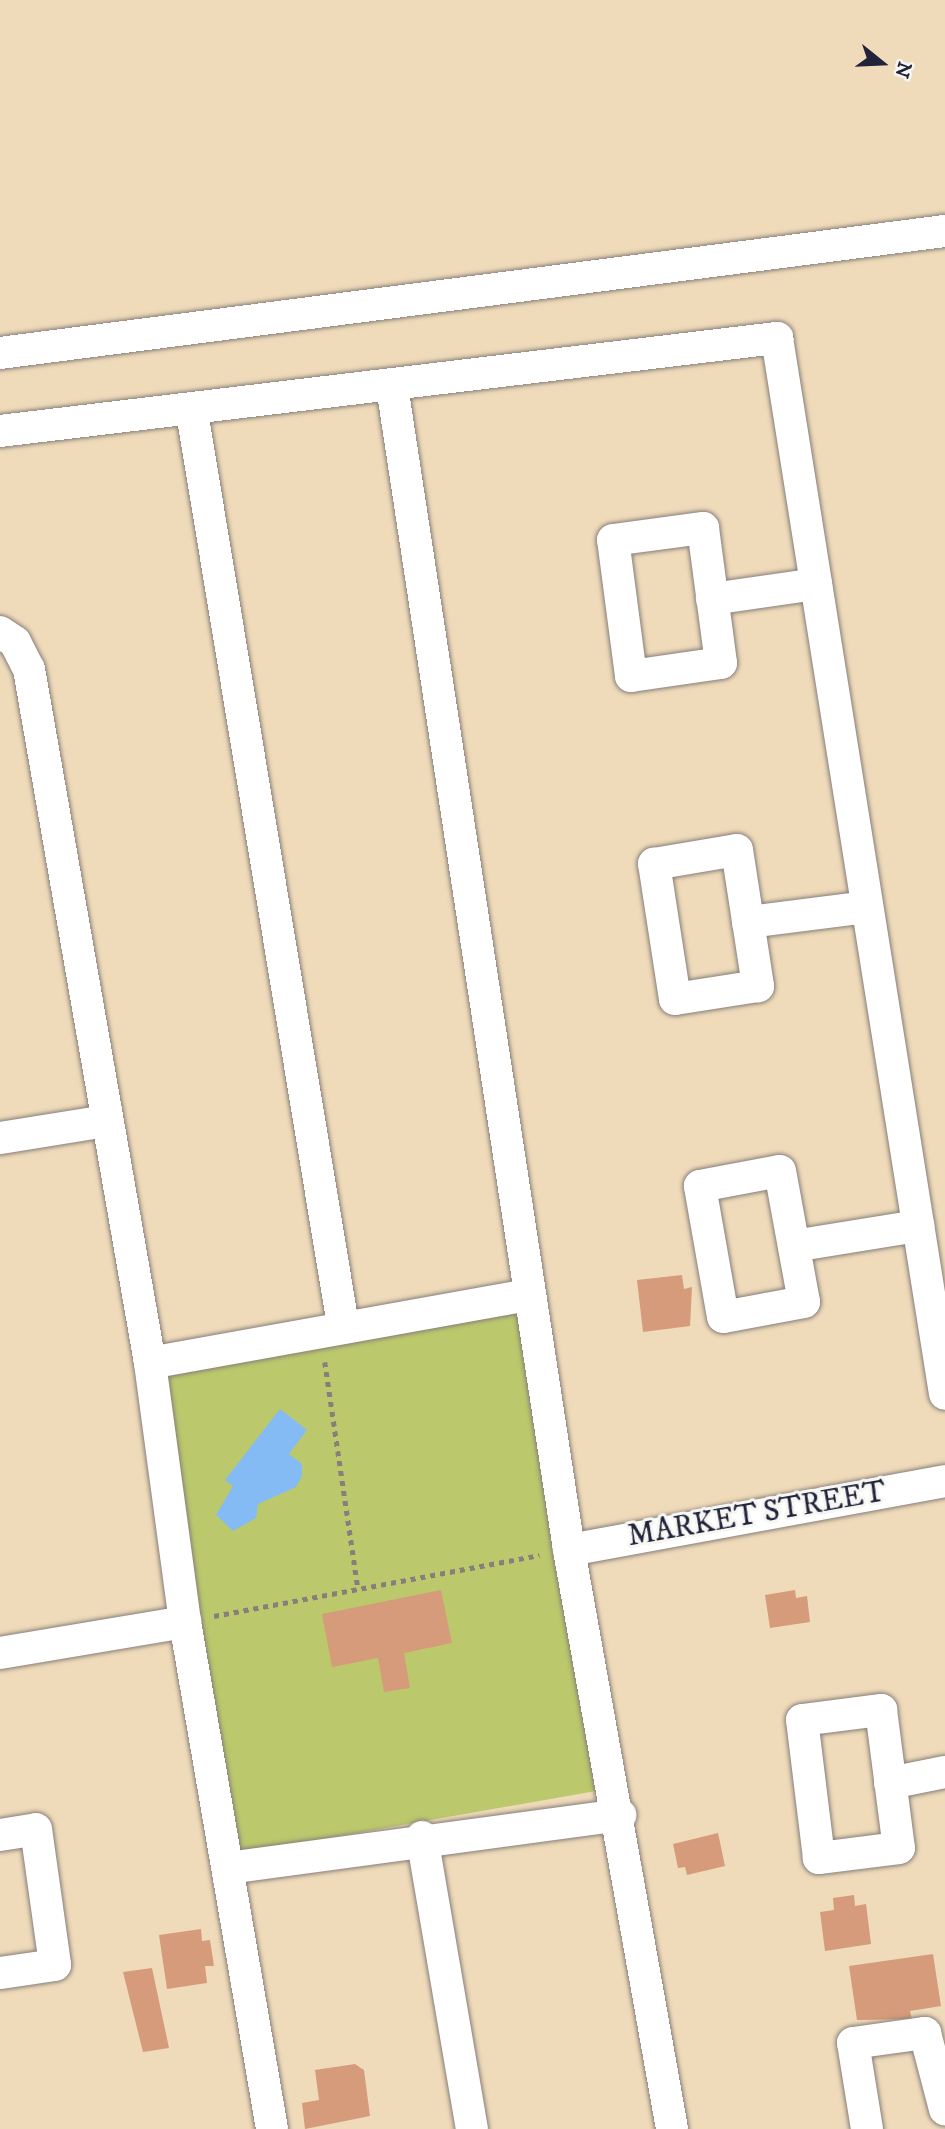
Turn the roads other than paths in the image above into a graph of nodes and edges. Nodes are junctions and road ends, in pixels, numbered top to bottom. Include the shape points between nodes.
1 (945, 231) edge
2 (0, 353) edge
3 (392, 386) junction
4 (192, 412) junction
5 (0, 431) edge
6 (816, 584) junction
7 (712, 599) junction
8 (0, 632) edge
9 (866, 907) junction
10 (748, 922) junction
11 (106, 1121) junction
12 (0, 1138) edge
13 (918, 1227) junction
14 (794, 1246) junction
15 (530, 1295) junction
16 (331, 1328) junction
17 (150, 1363) junction
18 (945, 1394) edge
19 (945, 1480) edge
20 (569, 1550) junction
21 (186, 1622) junction
22 (0, 1653) edge
23 (945, 1772) edge
24 (890, 1783) junction
25 (620, 1815) junction
26 (0, 1835) edge
27 (422, 1837) junction
28 (228, 1868) junction
29 (0, 1973) edge
30 (944, 2097) edge
31 (272, 2129) edge
32 (472, 2129) edge
33 (672, 2129) edge
34 (867, 2129) edge

1 - 2 street
3 - 4 street
3 - 6 street via 777,338
3 - 15 street
4 - 5 street
4 - 16 street
6 - 7 street
6 - 9 street
7 - 7 street via 703,528 613,540 631,676 721,663
8 - 11 street via 15,642 29,669
9 - 10 street
9 - 13 street
10 - 10 street via 737,850 654,864 675,999 758,986
11 - 12 street
11 - 17 street
13 - 14 street
13 - 18 street
14 - 14 street via 780,1171 700,1186 723,1317 804,1302
15 - 16 street
15 - 20 street
16 - 17 street
17 - 21 street
19 - 20 street, MARKET STREET
20 - 25 street
21 - 22 street
21 - 28 street
23 - 24 street
24 - 24 street via 898,1848 819,1858 802,1720 881,1710
25 - 27 street
25 - 33 street
26 - 29 street via 36,1829 55,1965
27 - 28 street
27 - 32 street
28 - 31 street
30 - 34 street via 925,2033 853,2043

